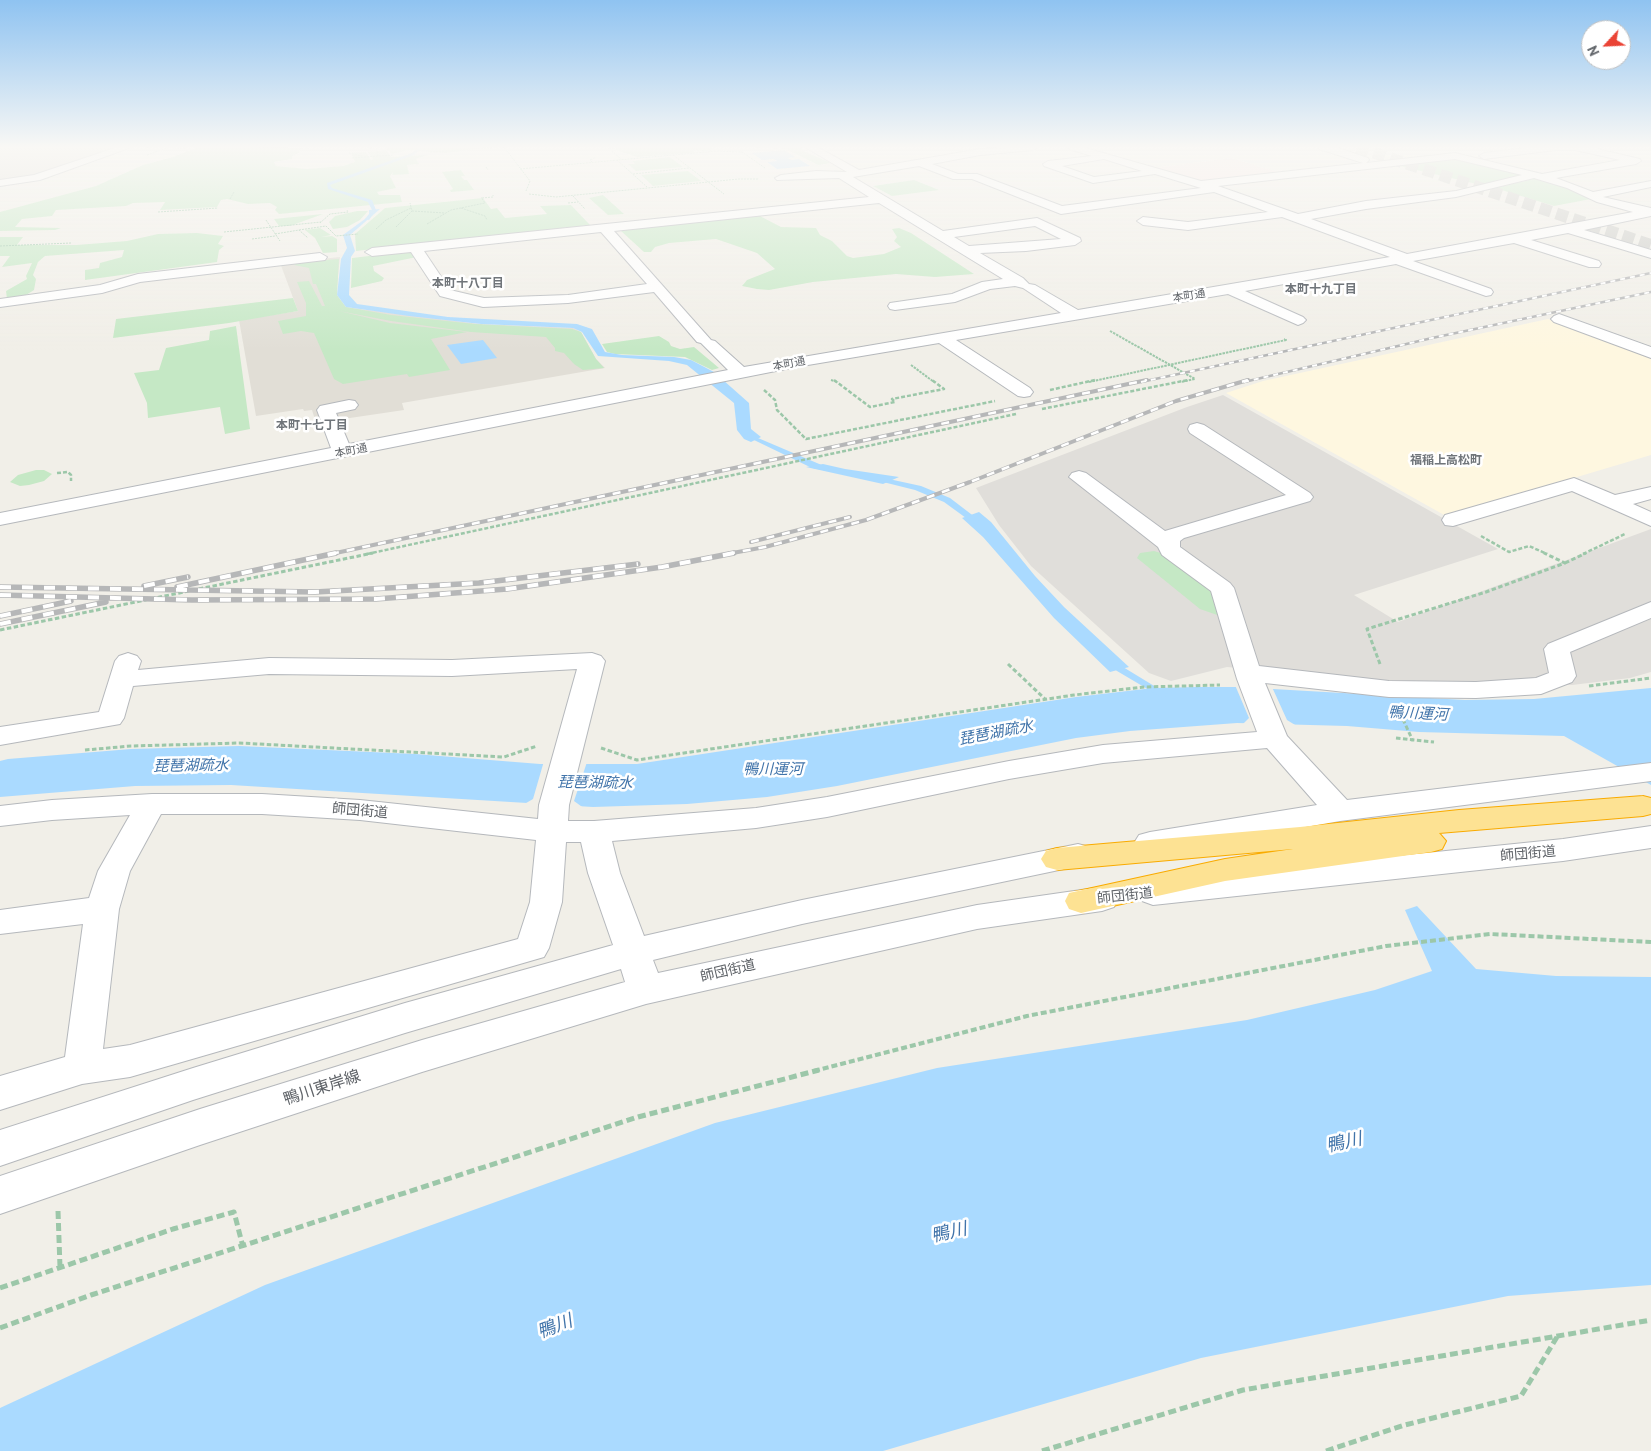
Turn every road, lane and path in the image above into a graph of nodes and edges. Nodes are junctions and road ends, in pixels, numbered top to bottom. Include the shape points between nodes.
1 (329, 215) edge
2 (400, 215) edge
3 (407, 215) edge
4 (443, 215) edge
5 (730, 215) edge
6 (907, 215) edge
7 (1278, 215) edge
8 (1286, 215) edge
9 (1317, 215) edge
10 (1637, 215) edge
11 (1298, 218) junction
12 (266, 220) dead end
13 (1143, 221) dead end
14 (321, 222) junction
15 (401, 224) dead end
16 (426, 224) dead end
17 (604, 228) junction
18 (270, 229) junction
19 (1570, 229) junction
20 (224, 232) dead end
21 (288, 232) dead end
22 (370, 232) dead end
23 (275, 235) junction
24 (353, 235) dead end
25 (943, 235) junction
26 (1514, 238) junction
27 (252, 239) dead end
28 (309, 242) dead end
29 (71, 243) dead end
30 (285, 245) dead end
31 (0, 246) edge
32 (416, 249) junction
33 (969, 250) junction
34 (372, 252) dead end
35 (1651, 254) edge
36 (1402, 259) junction
37 (1594, 264) dead end
38 (1023, 284) junction
39 (657, 287) junction
40 (983, 289) junction
41 (1230, 289) junction
42 (1486, 292) dead end
43 (1004, 298) dead end
44 (0, 303) edge
45 (895, 306) dead end
46 (1076, 315) junction
47 (1559, 319) dead end
48 (1298, 320) dead end
49 (1642, 334) dead end
50 (941, 337) junction
51 (1615, 340) junction
52 (881, 347) junction
53 (1651, 354) edge
54 (807, 360) junction
55 (733, 374) junction
56 (1024, 392) dead end
57 (349, 405) dead end
58 (1035, 410) dead end
59 (1016, 414) dead end
60 (1197, 430) dead end
61 (342, 452) junction
62 (1079, 477) dead end
63 (1651, 493) edge
64 (1613, 502) junction
65 (0, 519) edge
66 (1453, 520) joint
67 (1642, 525) edge
68 (1168, 544) junction
69 (1565, 563) junction
70 (1651, 609) edge
71 (0, 630) edge
72 (1008, 664) dead end
73 (1241, 678) junction
74 (1651, 678) edge
75 (1540, 686) junction
76 (1388, 689) junction
77 (1045, 700) junction
78 (1272, 734) junction
79 (0, 736) edge
80 (1396, 738) dead end
81 (1434, 742) dead end
82 (570, 745) junction
83 (83, 750) dead end
84 (1651, 772) edge
85 (152, 804) junction
86 (1647, 805) edge
87 (1340, 811) junction
88 (0, 816) edge
89 (552, 818) junction
90 (594, 832) junction
91 (1651, 837) edge
92 (1057, 859) junction
93 (1081, 901) junction
94 (102, 909) junction
95 (0, 922) edge
96 (1651, 942) edge
97 (633, 952) junction
98 (646, 990) junction
99 (82, 1068) junction
100 (0, 1093) edge
101 (0, 1148) edge
102 (0, 1195) edge
103 (58, 1209) dead end
104 (243, 1247) junction
105 (60, 1267) junction
106 (0, 1288) edge
107 (1651, 1320) edge
108 (0, 1328) edge
109 (1558, 1336) junction
110 (1042, 1451) edge
111 (1326, 1451) edge

1 - 14 path
2 - 22 path
3 - 15 path
4 - 16 path
5 - 17 street
6 - 25 street
7 - 13 street via 1188,226
8 - 11 street
9 - 11 street
10 - 19 street, 本町通
11 - 36 street
12 - 18 path
14 - 18 path
14 - 24 path via 299,230 326,226 334,236
17 - 32 street
17 - 39 street
18 - 20 path
18 - 23 path
19 - 26 street, 本町通
19 - 35 street
21 - 23 path
23 - 27 path
23 - 30 path
25 - 33 street
25 - 33 street via 1037,222 1075,240
26 - 36 street, 本町通
26 - 37 street
28 - 44 street via 318,257 138,278 102,289
29 - 31 path
32 - 34 street
32 - 39 street via 445,293 482,303 560,300
33 - 38 street
36 - 41 street, 本町通
36 - 42 street
38 - 40 street
38 - 46 street
39 - 55 street
40 - 43 street
40 - 45 street via 940,301
41 - 46 street, 本町通
41 - 48 street
46 - 50 street, 本町通
46 - 58 path via 1195,379
47 - 51 street
49 - 51 street
50 - 52 street, 本町通
50 - 56 street
51 - 53 street
52 - 54 street, 本町通
52 - 54 path via 944,389 892,399 894,402 870,407
54 - 55 street, 本町通
55 - 61 street, 本町通
57 - 61 street via 326,410
59 - 71 path via 450,537
60 - 68 street via 1304,497 1176,533
61 - 65 street, 本町通
62 - 68 street
63 - 64 street
64 - 66 street via 1574,484
64 - 67 street
66 - 69 path via 1509,552 1529,546
67 - 69 path
68 - 73 street via 1170,550 1222,588
69 - 76 path via 1486,592 1367,629
70 - 75 street via 1557,649 1564,676
72 - 77 path
73 - 76 street
73 - 77 path via 1222,685 1144,687
73 - 78 street
74 - 75 path via 1579,687
75 - 76 street via 1476,690
77 - 82 path via 637,760 595,745
78 - 87 street
78 - 90 street, 師団街道 via 1103,754 863,801 756,818
79 - 82 street via 110,718 125,669 269,666 452,668 592,661
80 - 81 path
82 - 83 path via 552,741 504,756 240,743
82 - 89 street
84 - 87 street
85 - 88 street, 師団街道
85 - 89 street, 師団街道 via 262,804
85 - 94 street via 114,871
86 - 92 highway
86 - 93 highway via 1375,850 1225,870
87 - 92 street
89 - 90 street, 師団街道
89 - 99 street via 546,902 532,948 130,1062
90 - 97 street via 604,873
91 - 93 street, 師団街道 via 1564,850
92 - 97 street via 811,910
93 - 98 street, 師団街道 via 977,917
94 - 95 street
94 - 99 street
96 - 104 path via 1490,934 1386,946 1026,1016 638,1117
97 - 98 street
97 - 101 street via 405,1018
98 - 102 street, 鴨川東岸線 via 413,1059
99 - 100 street
103 - 105 path
104 - 105 path via 234,1212
104 - 108 path via 91,1295
105 - 106 path
107 - 109 path
109 - 110 path via 1243,1390
109 - 111 path via 1521,1396 1405,1425

